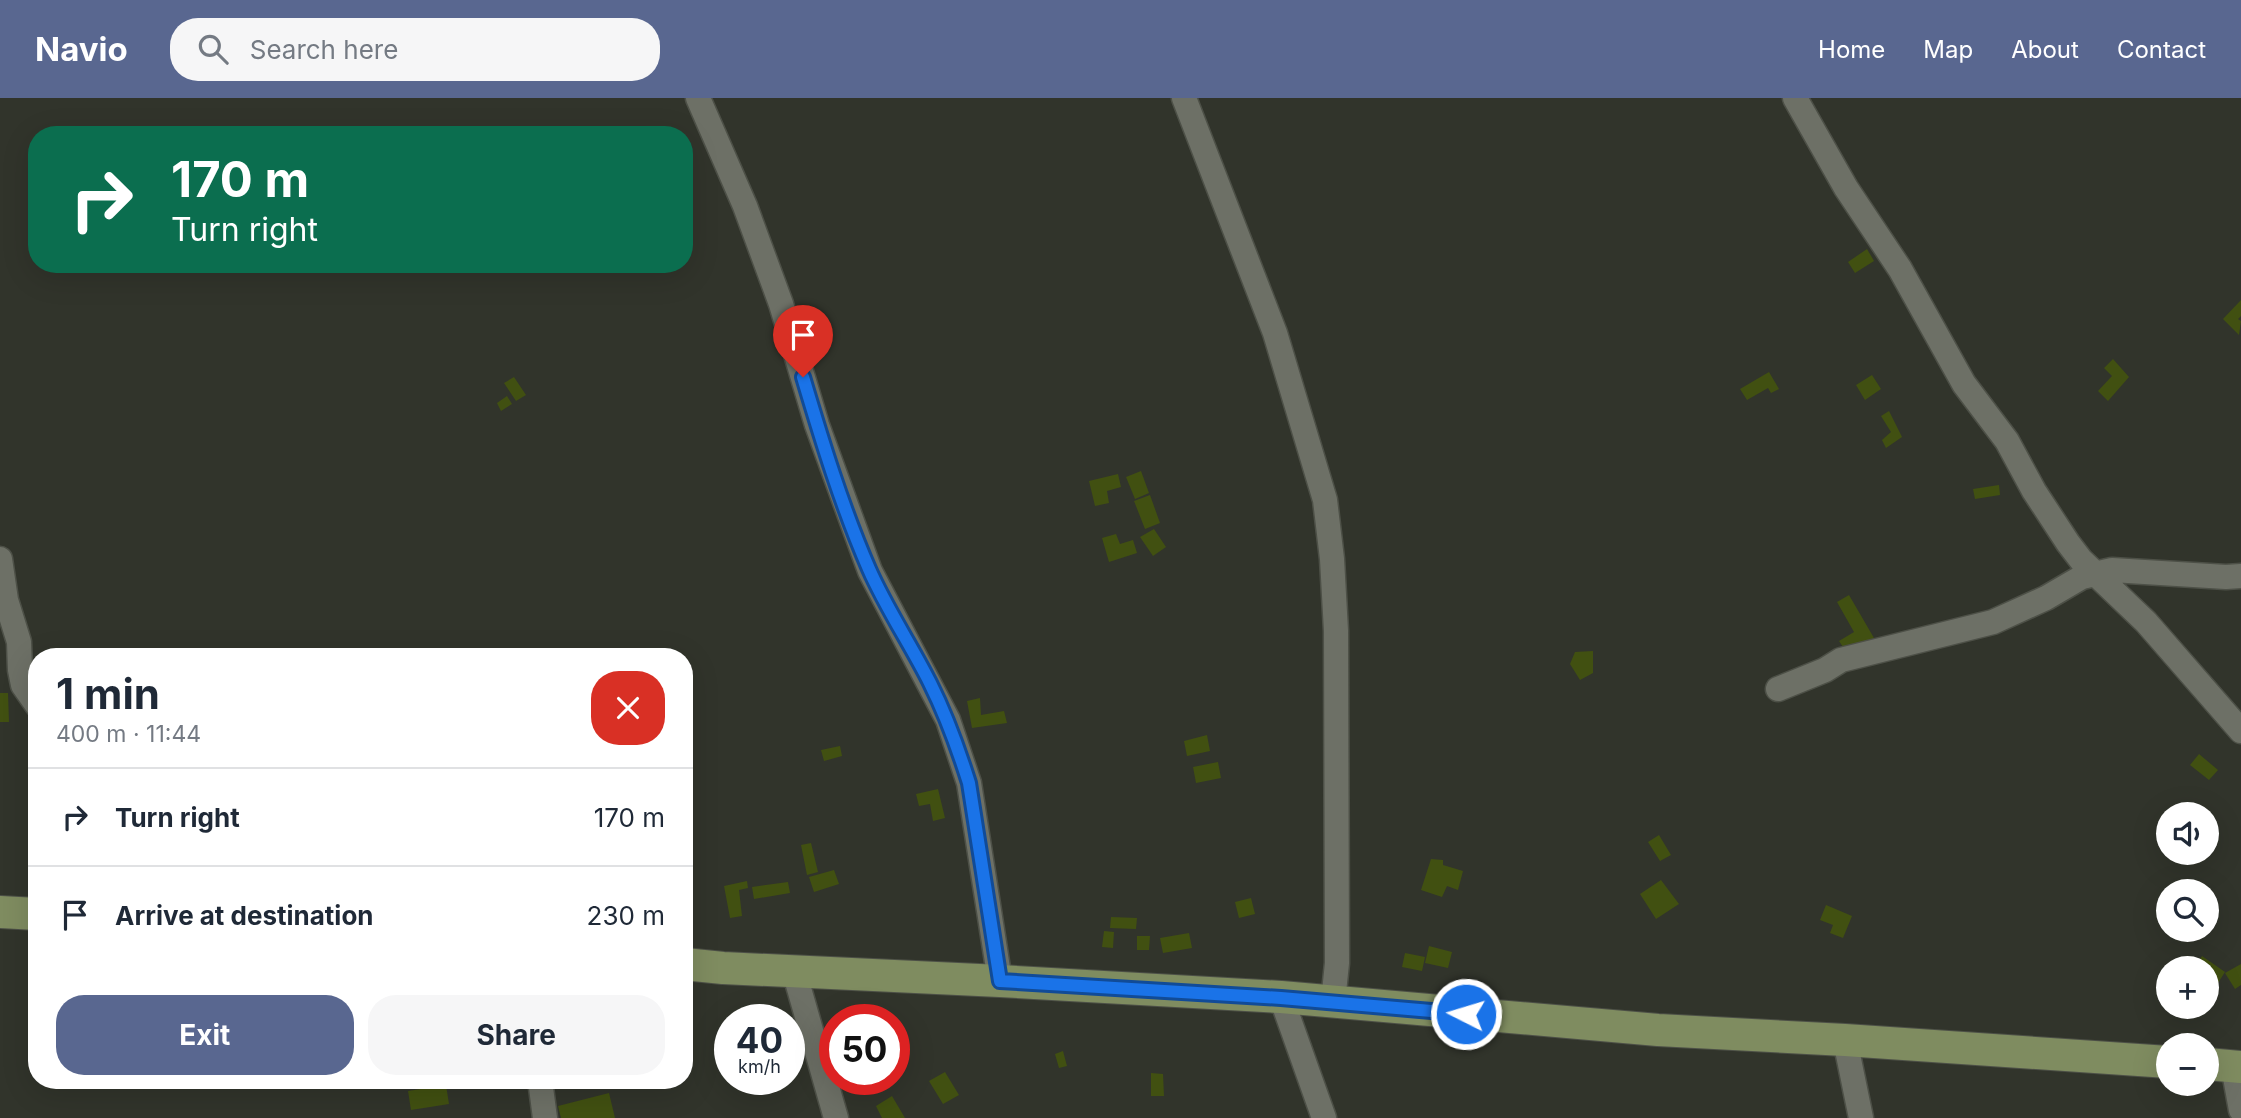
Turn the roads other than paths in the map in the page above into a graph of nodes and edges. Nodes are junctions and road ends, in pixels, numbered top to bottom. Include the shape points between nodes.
1 (698, 98) edge
2 (1184, 98) edge
3 (1795, 98) edge
4 (0, 559) edge
5 (2096, 573) junction
6 (2241, 576) edge
7 (1778, 689) dead end
8 (28, 692) edge
9 (2241, 732) edge
10 (0, 912) edge
11 (28, 914) edge
12 (693, 965) edge
13 (793, 971) junction
14 (1000, 981) junction
15 (1281, 998) junction
16 (1333, 1002) junction
17 (1845, 1040) junction
18 (2156, 1061) edge
19 (2227, 1066) edge
20 (541, 1089) edge
21 (2241, 1110) edge
22 (545, 1118) edge
23 (836, 1118) edge
24 (1324, 1118) edge
25 (1861, 1118) edge

1 - 14 street via 745,205 781,304 817,425 870,571 930,683 961,758 969,783
2 - 16 street via 1275,333 1325,499 1336,631 1337,962
3 - 5 street via 1964,384 2007,441 2068,543
4 - 8 street
5 - 6 street
5 - 7 street via 1993,622 1841,660
5 - 9 street via 2146,622
10 - 11 main road
12 - 13 main road
13 - 14 main road
13 - 23 street
14 - 15 main road
15 - 16 main road
15 - 24 street
16 - 17 main road via 1658,1030
17 - 18 main road
17 - 25 street
19 - 21 street
20 - 22 street

